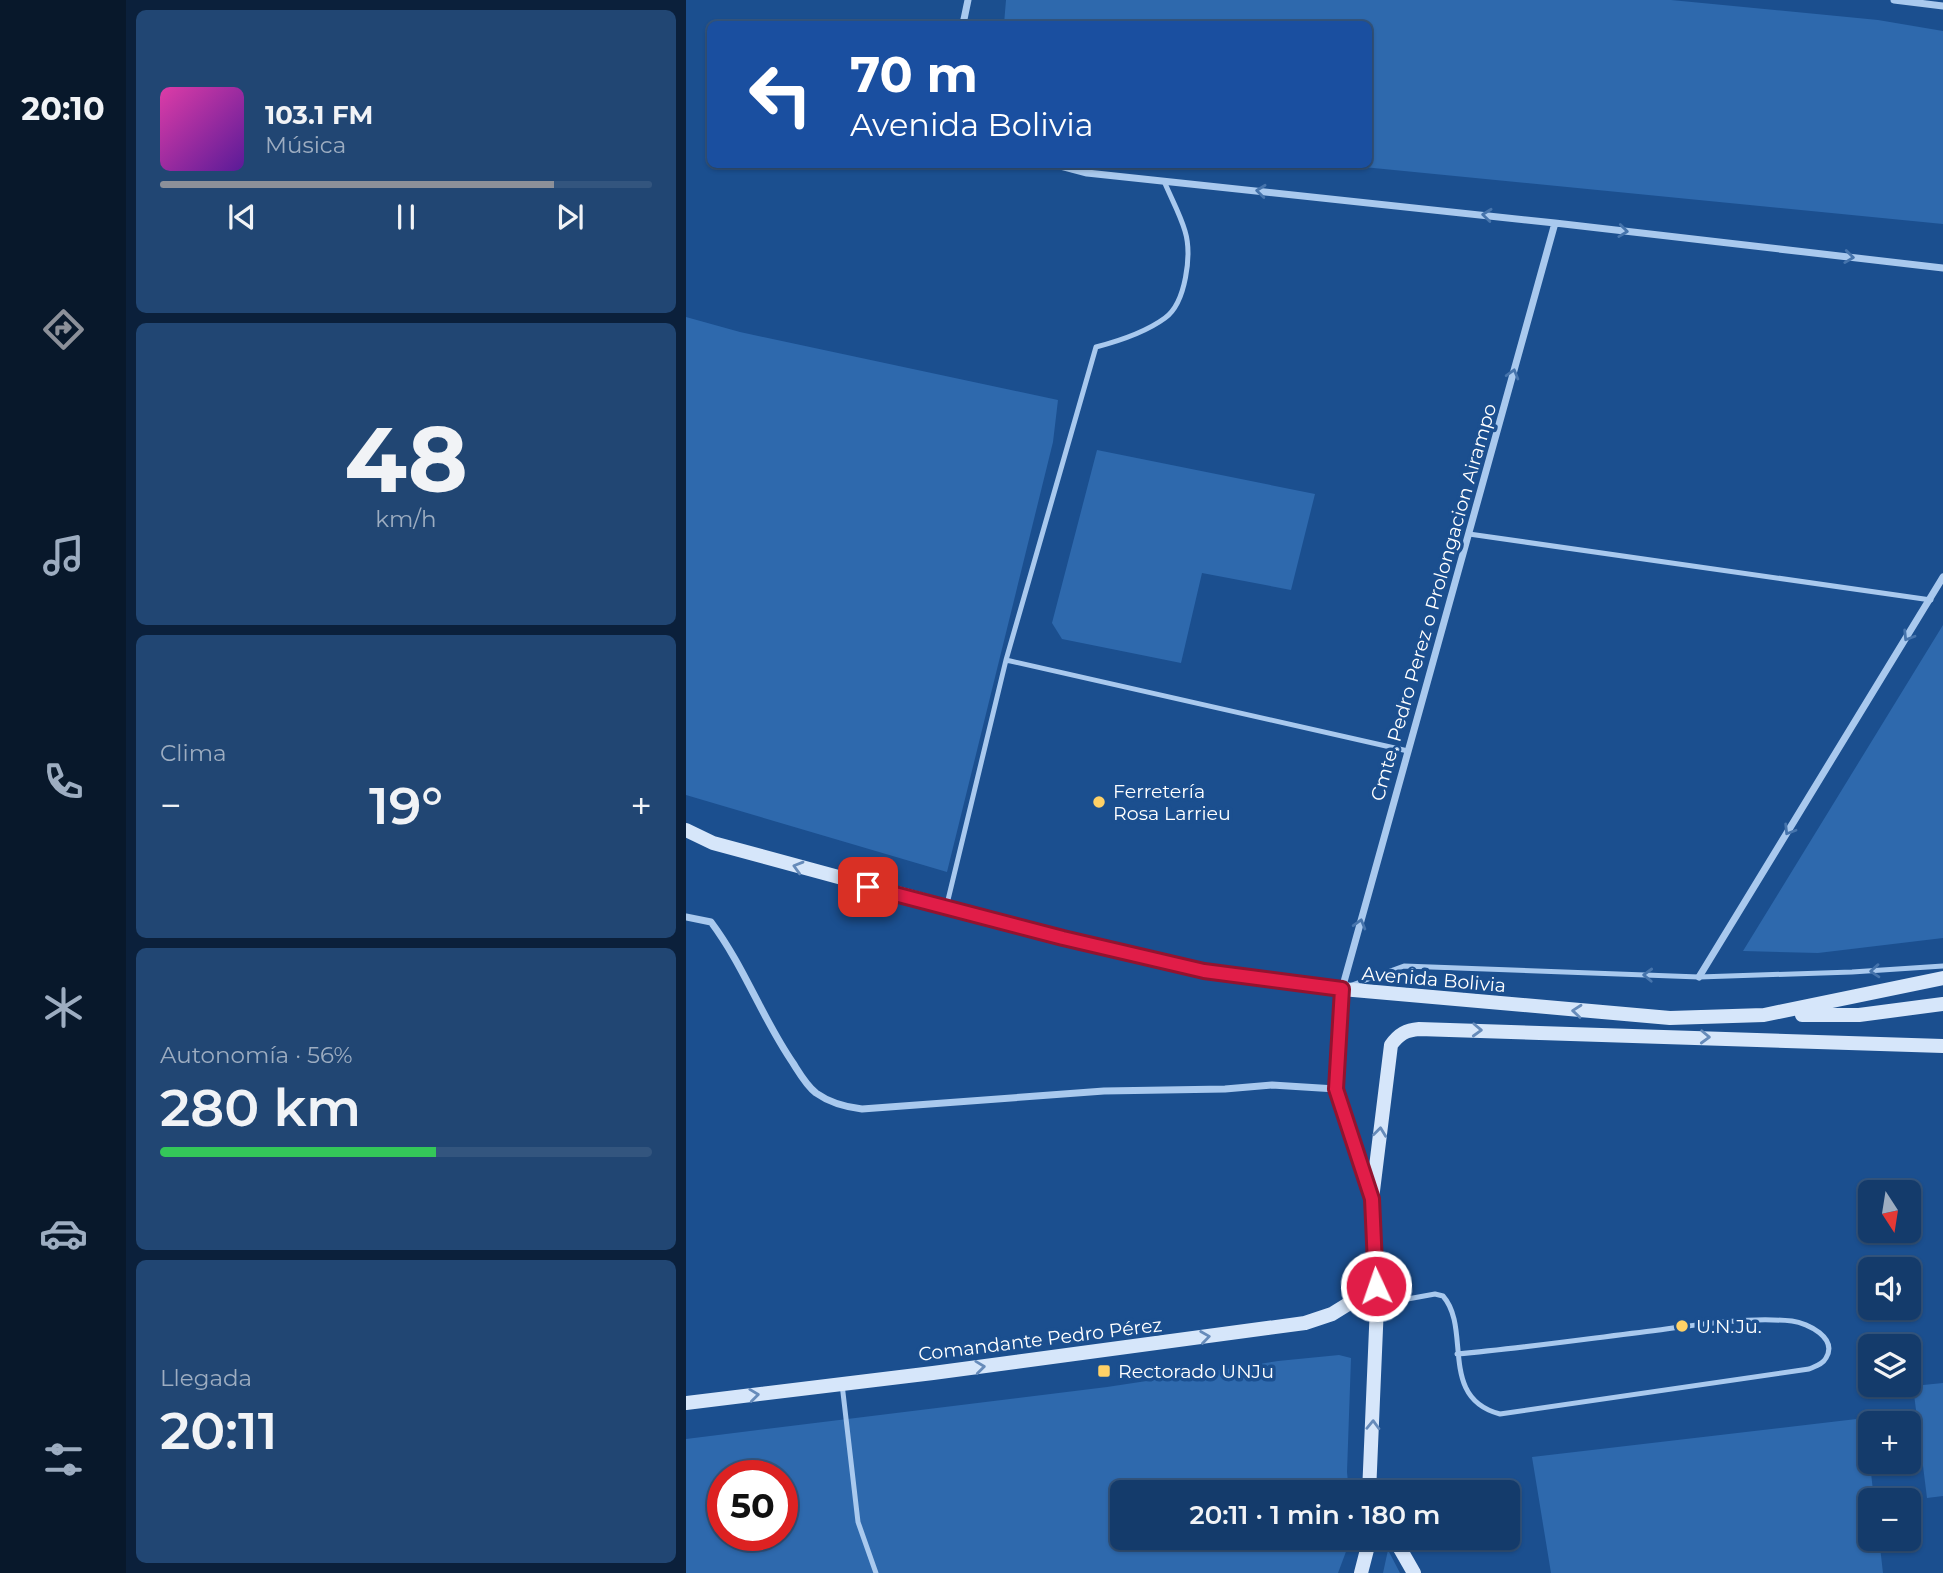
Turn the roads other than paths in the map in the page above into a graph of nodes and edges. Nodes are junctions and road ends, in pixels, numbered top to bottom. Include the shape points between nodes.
1 (968, 0) edge
2 (1894, 0) edge
3 (1943, 6) edge
4 (964, 21) edge
5 (1069, 168) edge
6 (1164, 181) junction
7 (1555, 223) junction
8 (1943, 268) edge
9 (1469, 534) junction
10 (1943, 577) edge
11 (1931, 600) junction
12 (1006, 660) junction
13 (1408, 751) junction
14 (686, 830) edge
15 (946, 908) junction
16 (686, 917) edge
17 (1943, 966) edge
18 (1699, 977) junction
19 (1943, 978) edge
20 (1342, 989) junction
21 (1943, 1004) edge
22 (1764, 1016) junction
23 (1943, 1046) edge
24 (1336, 1089) junction
25 (1372, 1199) junction
26 (1374, 1266) junction
27 (1377, 1305) junction
28 (1457, 1354) junction
29 (842, 1384) junction
30 (686, 1403) edge
31 (1370, 1480) edge
32 (1367, 1550) edge
33 (1401, 1550) edge
34 (876, 1573) edge
35 (1361, 1573) edge
36 (1414, 1573) edge

1 - 4 street
2 - 3 street
5 - 6 street
7 -> 6 street
6 - 12 lane via 1186,233 1184,284 1166,317 1096,347
7 -> 8 street
9 -> 7 street, Cmte. Pedro Perez o Prolongacion Airampo
9 - 11 lane
9 - 13 street, Cmte. Pedro Perez o Prolongacion Airampo
10 - 11 street
11 -> 18 street
12 - 13 lane
12 - 15 lane
20 -> 13 street, Cmte. Pedro Perez o Prolongacion Airampo
15 -> 14 main road, Avenida Bolivia via 713,843
15 - 20 main road, Avenida Bolivia via 1204,971
16 - 24 street via 711,922 775,1038 806,1083 841,1106 862,1109 1104,1091 1272,1085
17 -> 18 lane
18 -> 20 lane via 1404,966
19 - 22 main road, Avenida Bolivia
22 -> 20 main road, Avenida Bolivia via 1670,1018
20 - 24 main road
21 - 22 main road via 1859,1015
25 -> 23 main road via 1391,1045 1409,1030
24 - 25 main road
25 - 26 main road
26 - 27 main road
29 -> 26 main road, Comandante Pedro Pérez via 1305,1323 1353,1301
27 - 28 lane via 1443,1296 1453,1315
31 -> 27 main road
28 - 28 lane via 1472,1397 1486,1410 1500,1413 1809,1369 1829,1353 1819,1331 1778,1321 1689,1326
30 -> 29 main road, Comandante Pedro Pérez
29 - 34 lane via 858,1522
32 - 35 main road
33 - 36 main road

